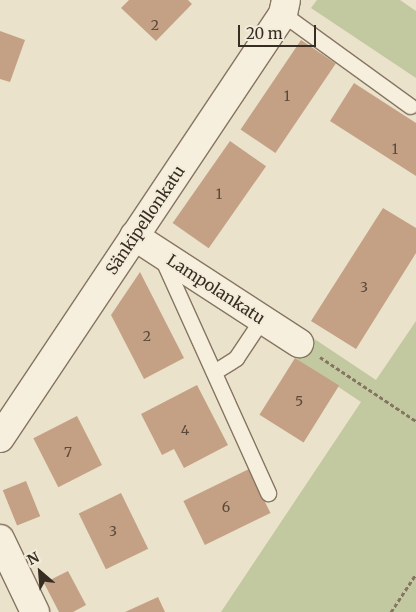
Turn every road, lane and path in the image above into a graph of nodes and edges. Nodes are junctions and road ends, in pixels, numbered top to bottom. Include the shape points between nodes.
1 (285, 7) edge
2 (410, 106) dead end
3 (134, 236) junction
4 (159, 252) junction
5 (262, 319) junction
6 (299, 343) joint
7 (214, 372) junction
8 (416, 421) edge
9 (0, 438) edge
10 (268, 493) dead end
11 (0, 539) edge
12 (416, 574) edge
13 (35, 612) edge
14 (391, 612) edge

1 - 2 lane
1 - 3 street, Sänkipellonkatu
3 - 4 street, Lampolankatu
3 - 9 street, Sänkipellonkatu
4 - 5 street, Lampolankatu
4 - 7 lane
5 - 6 street, Lampolankatu
5 - 7 lane via 236,358
6 - 8 path
7 - 10 lane
11 - 13 street
12 - 14 path

